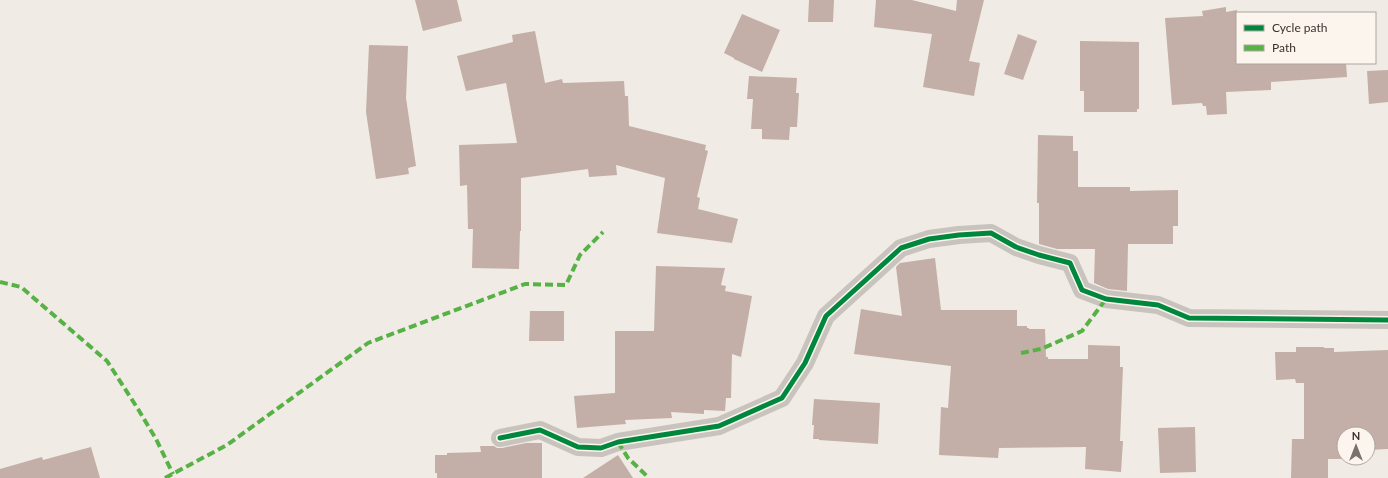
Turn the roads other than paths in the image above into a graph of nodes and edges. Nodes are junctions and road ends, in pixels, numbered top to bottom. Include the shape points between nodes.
1 (1388, 320) edge
2 (500, 438) dead end

1 - 2 street via 1189,318 1158,305 1106,299 1082,290 1070,262 1040,255 991,233 959,235 929,239 901,248 826,316 805,363 782,398 719,426 618,442 601,448 578,447 540,430

